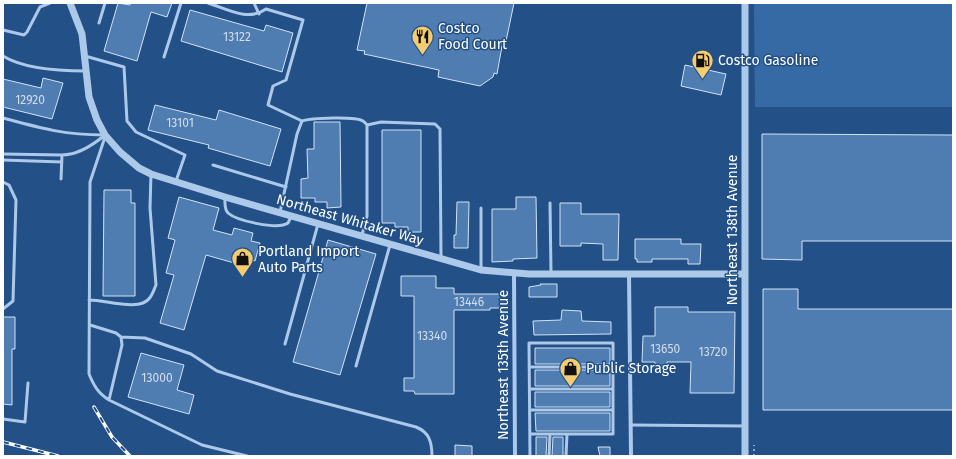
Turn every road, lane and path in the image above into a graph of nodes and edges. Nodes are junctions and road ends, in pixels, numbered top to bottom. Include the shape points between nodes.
1 (50, 3) edge
2 (70, 3) edge
3 (105, 3) edge
4 (181, 3) edge
5 (208, 3) edge
6 (254, 3) edge
7 (745, 3) edge
8 (39, 5) edge
9 (259, 14) junction
10 (99, 23) dead end
11 (3, 30) edge
12 (3, 56) edge
13 (85, 56) junction
14 (164, 57) dead end
15 (86, 71) junction
16 (3, 118) edge
17 (302, 121) junction
18 (367, 125) junction
19 (105, 135) junction
20 (3, 154) edge
21 (62, 155) junction
22 (3, 160) edge
23 (62, 162) junction
24 (213, 165) dead end
25 (151, 174) junction
26 (61, 179) dead end
27 (3, 182) edge
28 (176, 183) junction
29 (286, 187) junction
30 (225, 197) junction
31 (550, 203) dead end
32 (481, 208) dead end
33 (280, 213) junction
34 (291, 216) junction
35 (318, 224) junction
36 (362, 237) junction
37 (390, 245) junction
38 (441, 260) junction
39 (481, 270) junction
40 (514, 273) junction
41 (551, 274) junction
42 (629, 274) junction
43 (745, 274) junction
44 (89, 300) junction
45 (3, 308) edge
46 (90, 325) junction
47 (121, 337) junction
48 (285, 344) dead end
49 (356, 366) dead end
50 (529, 367) junction
51 (613, 368) junction
52 (28, 383) dead end
53 (530, 389) junction
54 (613, 389) junction
55 (109, 400) junction
56 (530, 410) junction
57 (613, 410) junction
58 (3, 419) edge
59 (631, 425) junction
60 (745, 426) junction
61 (530, 434) junction
62 (550, 434) junction
63 (567, 434) junction
64 (754, 445) dead end
65 (247, 456) edge
66 (432, 456) edge
67 (515, 456) edge
68 (530, 456) edge
69 (549, 456) edge
70 (566, 456) edge
71 (631, 456) edge
72 (745, 456) edge
73 (754, 456) edge

1 - 8 lane
2 - 13 street, Northeast Whitaker Way via 82,34
3 - 10 lane
4 - 14 lane
5 - 9 lane via 242,15
6 - 9 lane
7 - 43 street, Northeast 138th Avenue
8 - 11 lane via 24,35
9 - 17 lane via 266,9 304,20 286,80 273,86 268,105
12 - 15 lane via 10,60 55,70
13 - 15 street, Northeast Whitaker Way
13 - 28 lane via 124,67 127,121 136,132 185,155
15 - 19 street, Northeast Whitaker Way via 92,108
16 - 19 lane via 51,132
17 - 18 lane via 310,118 354,119 362,120
17 - 29 lane
18 - 36 lane via 367,216
18 - 38 lane via 381,122 439,126
19 - 21 lane via 88,147 69,155
19 - 25 street, Northeast Whitaker Way via 128,160
19 - 44 lane via 90,182
20 - 21 lane
21 - 23 lane
22 - 23 lane
23 - 26 lane
24 - 29 lane
25 - 28 street, Northeast Whitaker Way
25 - 44 lane via 150,208 156,285 152,295 144,303 132,304
27 - 45 lane via 9,185 16,200 13,301
28 - 30 street, Northeast Whitaker Way
29 - 33 lane
30 - 33 street, Northeast Whitaker Way
30 - 34 lane via 228,213 244,220 278,227 288,223
31 - 41 lane
32 - 39 lane
33 - 34 street, Northeast Whitaker Way
34 - 35 street, Northeast Whitaker Way
35 - 36 street, Northeast Whitaker Way
35 - 48 lane
36 - 37 street, Northeast Whitaker Way
37 - 38 street, Northeast Whitaker Way
37 - 49 lane
38 - 39 street, Northeast Whitaker Way
39 - 40 street, Northeast Whitaker Way
40 - 41 street, Northeast Whitaker Way
40 - 67 street, Northeast 135th Avenue
41 - 42 street, Northeast Whitaker Way
42 - 43 street, Northeast Whitaker Way
42 - 59 street
43 - 60 street, Northeast 138th Avenue
44 - 46 lane
46 - 47 lane
46 - 55 lane via 89,374 98,393
47 - 55 lane via 122,345
47 - 66 lane via 145,338 191,354 217,371 290,394 416,426 428,435
50 - 51 lane
50 - 51 lane via 529,343 613,343
50 - 53 lane
51 - 54 lane
52 - 58 lane via 25,422
53 - 54 lane
53 - 56 lane
54 - 57 lane
55 - 65 lane via 202,445
56 - 57 lane
56 - 61 lane
57 - 63 lane via 613,434
59 - 60 lane
59 - 71 street
60 - 72 street, Northeast 138th Avenue
61 - 62 lane
61 - 68 lane
62 - 63 lane
62 - 69 lane
63 - 70 lane
64 - 73 path

